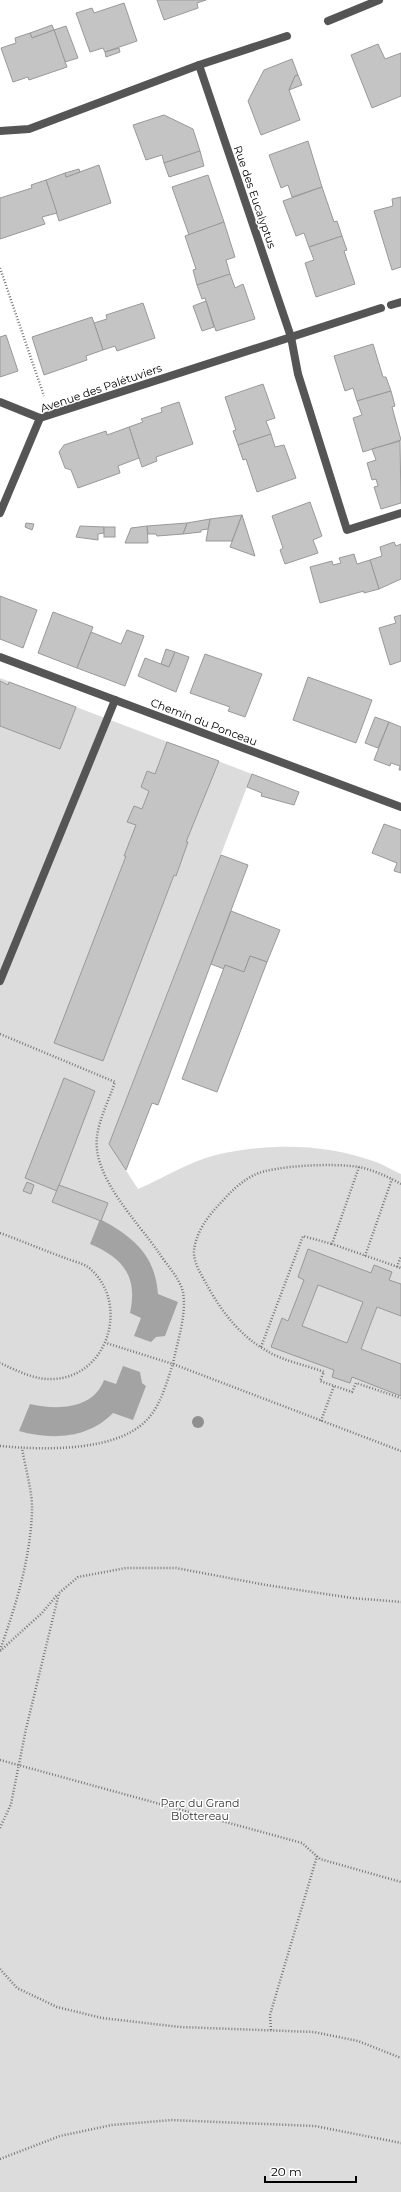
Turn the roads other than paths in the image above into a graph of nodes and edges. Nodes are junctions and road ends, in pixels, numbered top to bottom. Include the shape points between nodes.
1 (379, 0) edge
2 (328, 21) dead end
3 (287, 36) dead end
4 (199, 65) junction
5 (0, 131) edge
6 (401, 302) edge
7 (391, 305) dead end
8 (381, 308) dead end
9 (291, 337) junction
10 (0, 402) edge
11 (40, 418) junction
12 (0, 513) edge
13 (401, 513) edge
14 (0, 657) edge
15 (115, 700) junction
16 (401, 807) edge
17 (0, 981) edge

1 - 2 street
3 - 4 street
4 - 5 street via 29,129
4 - 9 street, Rue des Eucalyptus
6 - 7 street
8 - 9 street
9 - 11 street, Avenue des Palétuviers
9 - 13 street, Rue des Eucalyptus via 298,374 347,530
10 - 11 street
11 - 12 street, Avenue des Palétuviers
14 - 15 street, Chemin du Ponceau
15 - 16 street, Chemin du Ponceau
15 - 17 street

